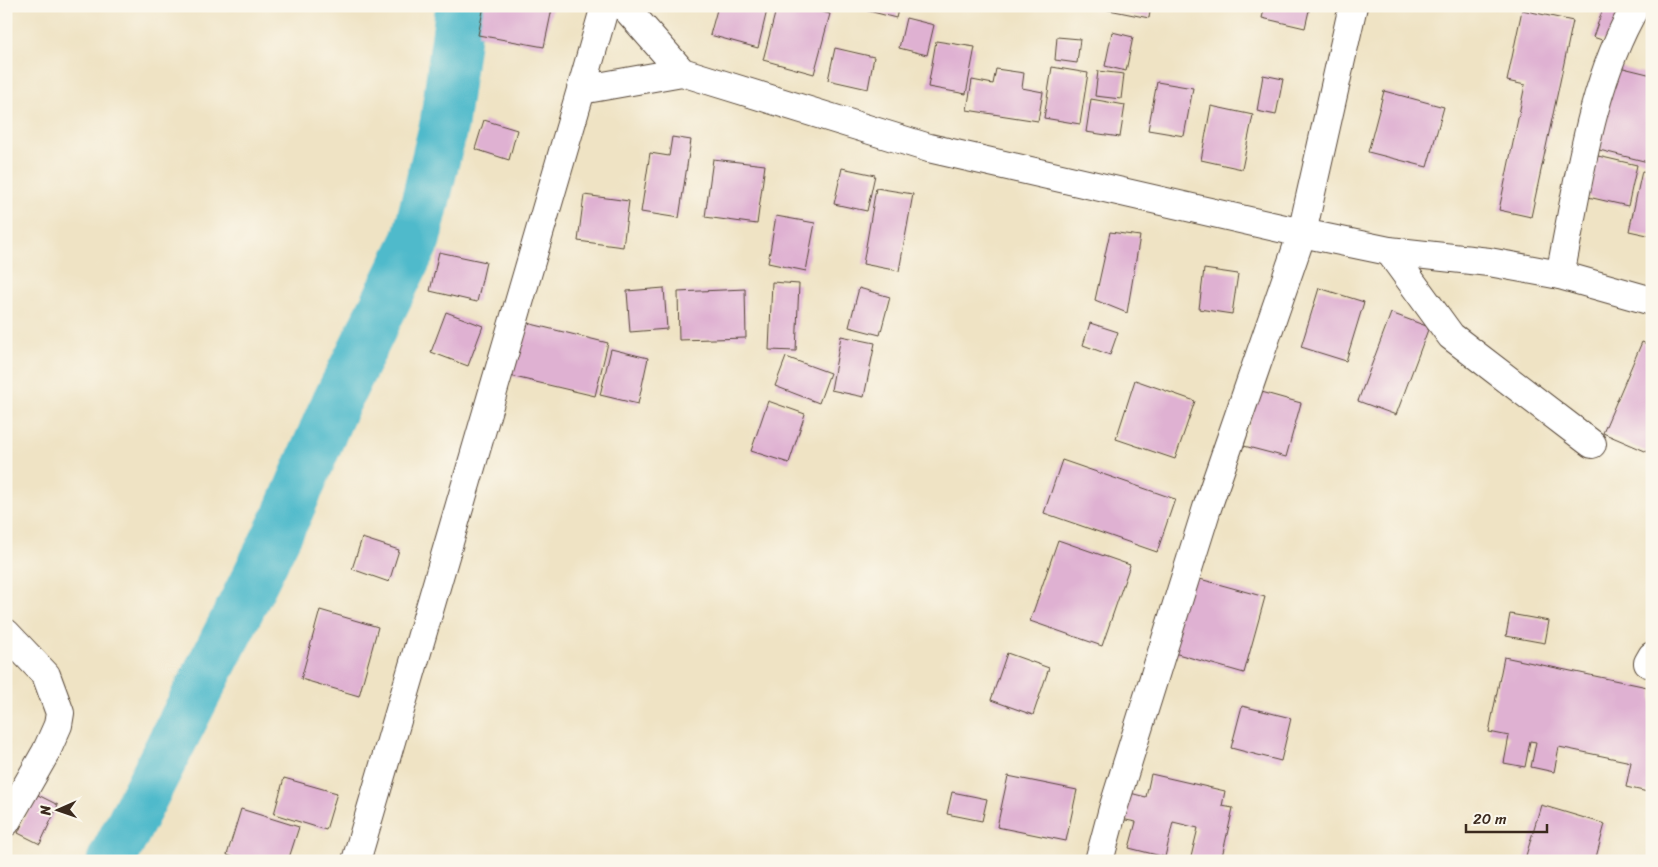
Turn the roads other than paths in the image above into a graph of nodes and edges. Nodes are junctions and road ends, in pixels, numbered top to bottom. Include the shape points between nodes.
1 (605, 6) edge
2 (624, 6) edge
3 (1354, 6) edge
4 (1636, 6) edge
5 (682, 72) junction
6 (581, 90) junction
7 (1302, 233) junction
8 (1389, 251) junction
9 (1560, 275) junction
10 (1652, 301) edge
11 (1592, 444) dead end
12 (6, 633) edge
13 (6, 822) edge
14 (356, 861) edge
15 (1099, 861) edge

1 - 6 street
2 - 5 street
3 - 7 street
4 - 9 street via 1605,72 1590,128
5 - 6 street
5 - 7 street via 929,148
6 - 14 street
7 - 8 street
7 - 15 street via 1207,508
8 - 9 street via 1489,262
8 - 11 street via 1451,336
9 - 10 street
12 - 13 street via 46,675 60,714 46,752

